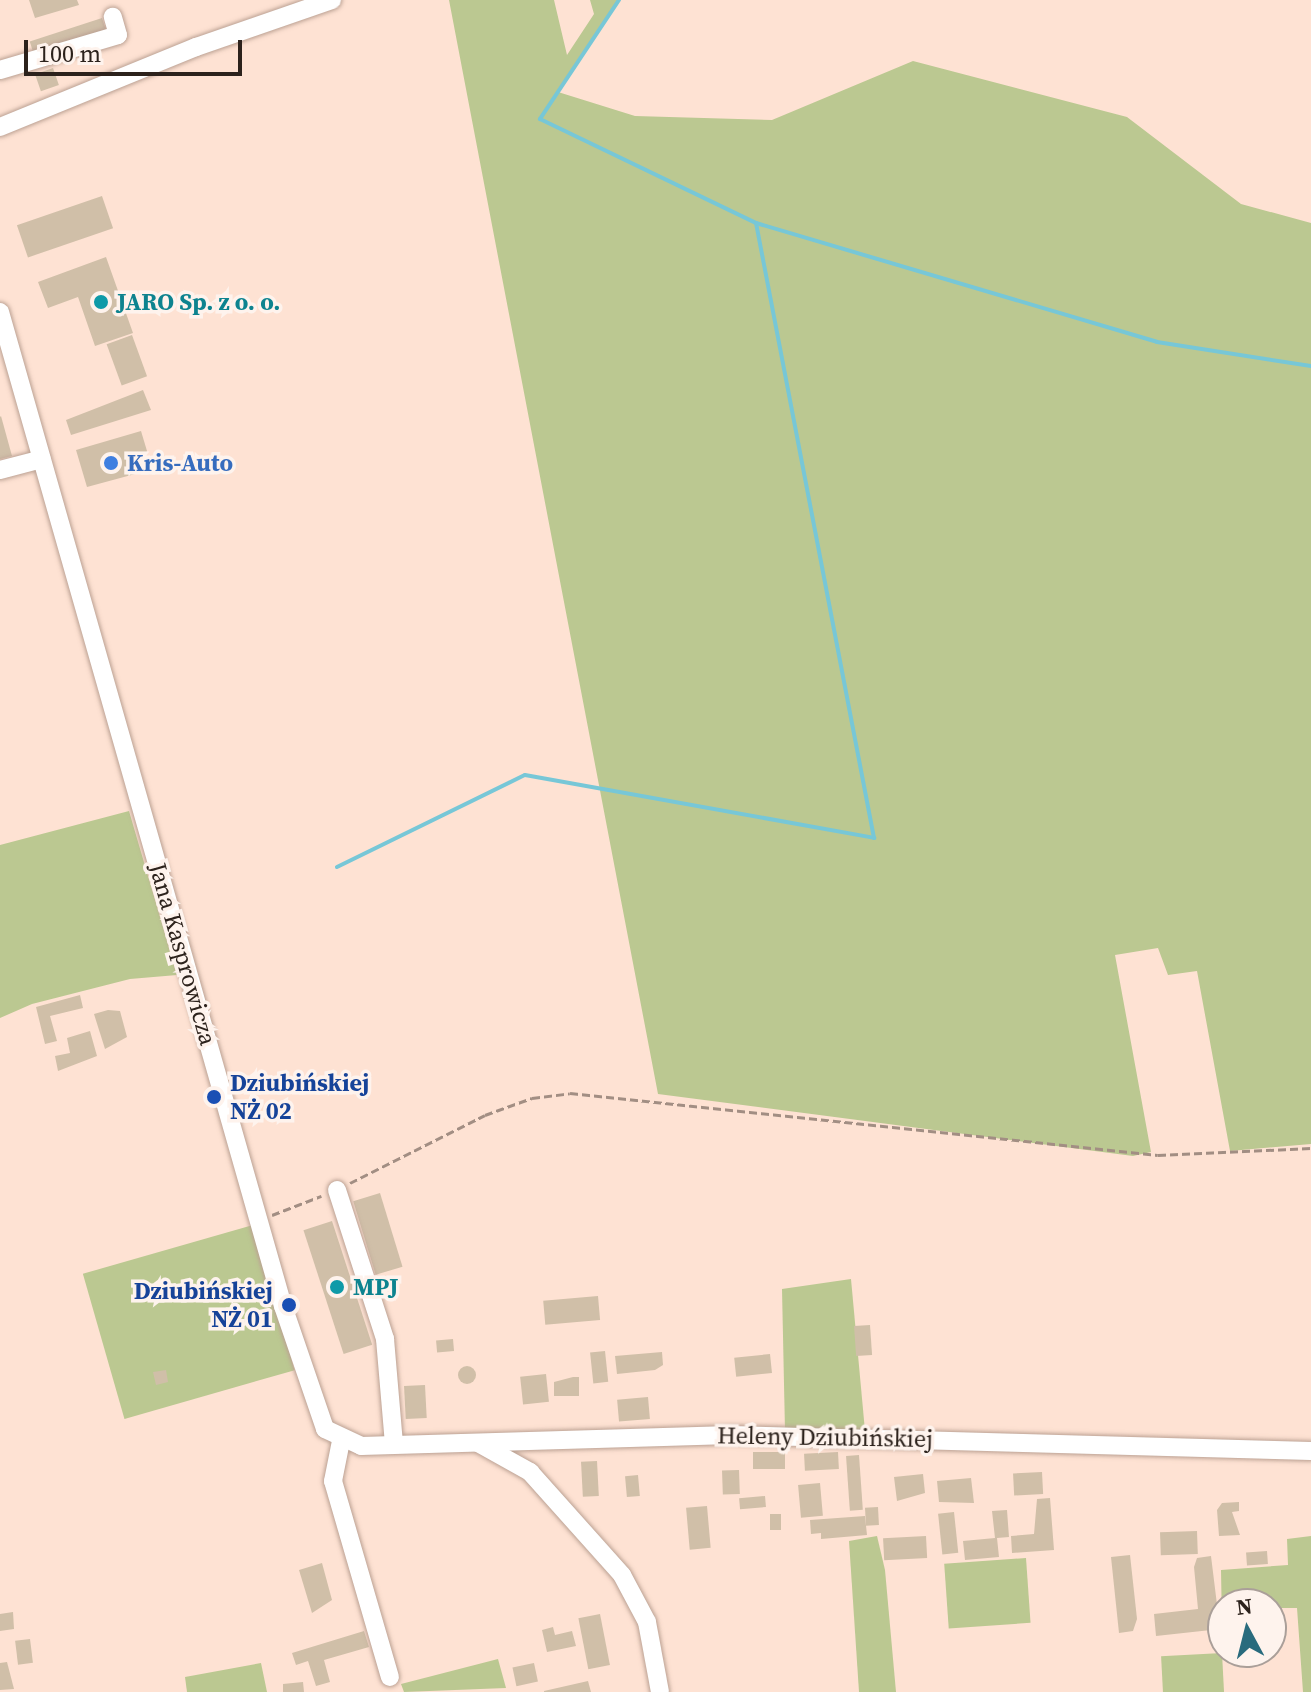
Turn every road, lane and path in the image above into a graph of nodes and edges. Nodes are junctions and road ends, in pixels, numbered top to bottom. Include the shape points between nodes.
1 (332, 0) edge
2 (113, 17) dead end
3 (0, 70) edge
4 (0, 127) edge
5 (0, 312) edge
6 (19, 380) junction
7 (0, 386) edge
8 (42, 459) junction
9 (0, 470) edge
10 (1311, 1148) edge
11 (337, 1190) junction
12 (260, 1220) junction
13 (552, 1437) junction
14 (341, 1441) junction
15 (476, 1442) junction
16 (394, 1445) junction
17 (1311, 1451) edge
18 (530, 1472) junction
19 (390, 1677) dead end
20 (660, 1692) edge

1 - 4 street via 196,47
2 - 3 street via 118,35
5 - 6 street, Jana Kasprowicza
6 - 7 street
6 - 8 street, Jana Kasprowicza
8 - 9 street
8 - 12 street, Jana Kasprowicza
10 - 11 path via 1158,1155 570,1093 532,1098 485,1115
11 - 12 path
11 - 16 street via 385,1339
12 - 14 street, Jana Kasprowicza via 316,1415
13 - 15 street, Heleny Dziubińskiej
13 - 17 street, Heleny Dziubińskiej via 843,1436
13 - 18 street via 535,1450
14 - 16 street, Heleny Dziubińskiej
14 - 19 street via 333,1481
15 - 16 street, Heleny Dziubińskiej
15 - 18 street
18 - 20 street via 604,1552 637,1600 655,1650

